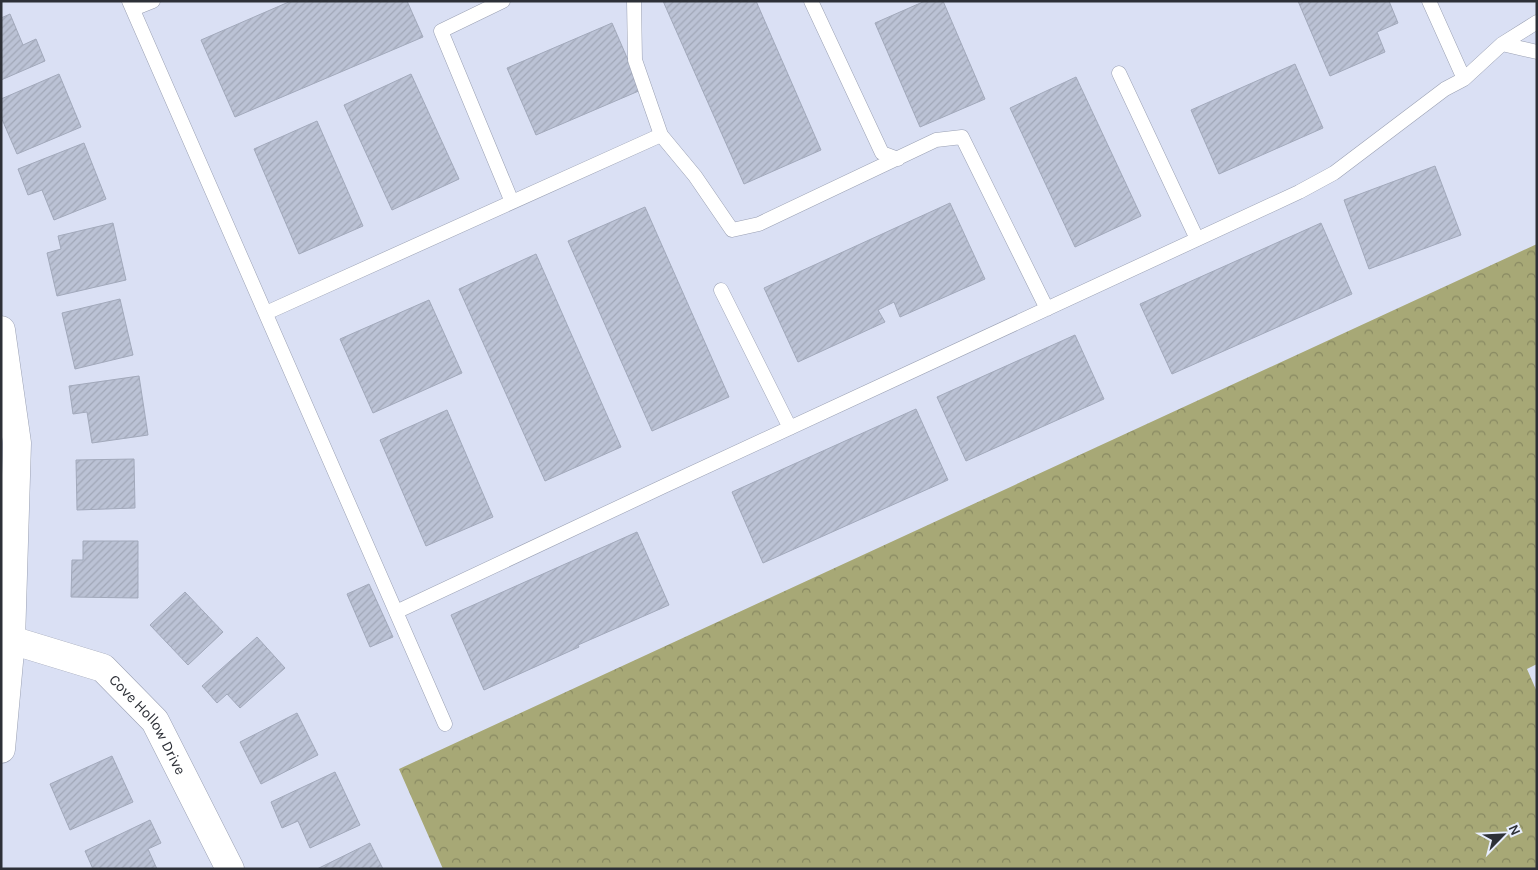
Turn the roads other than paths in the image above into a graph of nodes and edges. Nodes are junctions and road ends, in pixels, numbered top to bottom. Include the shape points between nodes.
1 (153, 1) edge
2 (503, 1) edge
3 (634, 1) edge
4 (811, 1) edge
5 (1429, 1) edge
6 (131, 5) edge
7 (1537, 22) edge
8 (1502, 44) junction
9 (1537, 52) edge
10 (1119, 72) dead end
11 (1464, 79) junction
12 (661, 135) junction
13 (898, 159) junction
14 (512, 202) junction
15 (1197, 239) junction
16 (721, 290) dead end
17 (1047, 309) junction
18 (266, 313) junction
19 (1, 330) edge
20 (790, 428) junction
21 (396, 612) junction
22 (11, 640) junction
23 (445, 724) dead end
24 (1, 749) edge
25 (230, 869) edge

1 - 6 lane
2 - 14 lane via 441,32
3 - 12 lane via 635,60
4 - 13 lane via 882,153
5 - 11 lane
6 - 18 lane
7 - 8 lane
8 - 9 lane
8 - 11 lane
10 - 15 lane
11 - 15 lane via 1445,89 1334,173
12 - 13 lane via 695,176 732,230 759,224
12 - 14 lane
13 - 17 lane via 936,140 962,137
14 - 18 lane
15 - 17 lane
16 - 20 lane
17 - 20 lane
18 - 21 lane
19 - 22 street via 18,443
20 - 21 lane
21 - 23 lane
22 - 24 street
22 - 25 street, Cove Hollow Drive via 103,668 155,721

